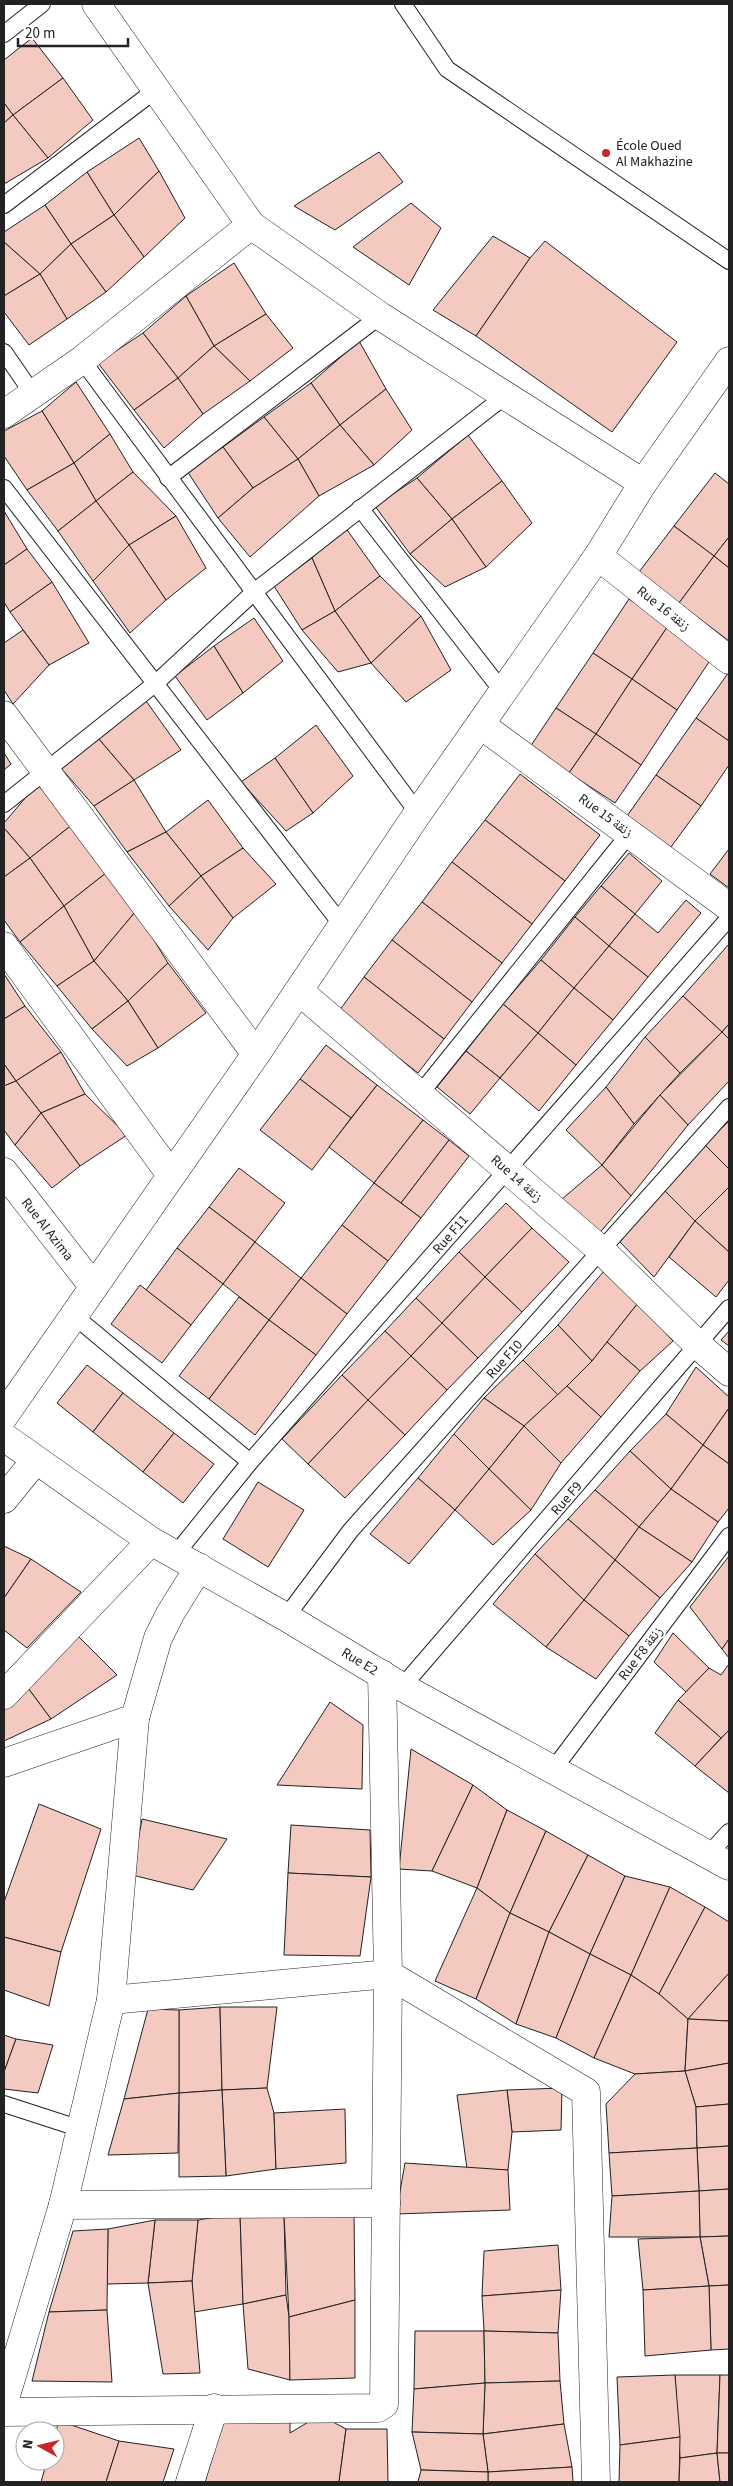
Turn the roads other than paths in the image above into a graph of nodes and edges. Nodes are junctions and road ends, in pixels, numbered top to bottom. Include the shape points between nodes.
1 (42, 4) edge
2 (96, 4) edge
3 (403, 4) edge
4 (4, 34) edge
5 (158, 89) junction
6 (4, 204) edge
7 (251, 225) junction
8 (729, 261) edge
9 (380, 316) junction
10 (4, 352) edge
11 (82, 360) junction
12 (729, 361) edge
13 (33, 394) junction
14 (505, 396) junction
15 (4, 414) edge
16 (168, 478) junction
17 (643, 483) junction
18 (4, 488) edge
19 (360, 508) junction
20 (598, 556) junction
21 (254, 592) junction
22 (729, 660) edge
23 (156, 683) junction
24 (503, 692) junction
25 (4, 715) edge
26 (481, 724) junction
27 (46, 771) junction
28 (4, 804) edge
29 (418, 813) junction
30 (630, 832) junction
31 (729, 907) edge
32 (729, 918) edge
33 (342, 925) junction
34 (4, 946) edge
35 (298, 991) junction
36 (256, 1054) junction
37 (420, 1094) junction
38 (729, 1107) edge
39 (507, 1170) junction
40 (4, 1172) edge
41 (171, 1175) junction
42 (601, 1250) junction
43 (93, 1286) junction
44 (729, 1308) edge
45 (73, 1315) junction
46 (698, 1345) junction
47 (729, 1372) edge
48 (5, 1437) edge
49 (35, 1461) junction
50 (250, 1462) junction
51 (4, 1499) edge
52 (729, 1536) edge
53 (151, 1541) junction
54 (175, 1555) junction
55 (199, 1567) junction
56 (286, 1617) junction
57 (392, 1680) junction
58 (4, 1695) edge
59 (135, 1718) junction
60 (4, 1764) edge
61 (552, 1770) junction
62 (729, 1832) edge
63 (719, 1860) edge
64 (388, 1974) junction
65 (111, 2000) junction
66 (4, 2104) edge
67 (81, 2129) junction
68 (386, 2203) junction
69 (63, 2205) junction
70 (4, 2402) edge
71 (214, 2408) junction
72 (4, 2412) edge
73 (190, 2482) edge
74 (596, 2482) edge

1 - 4 lane
2 - 5 street
3 - 8 lane via 447,69
5 - 6 lane
5 - 7 street
7 - 9 street
7 - 11 street
9 - 14 street
9 - 16 lane
10 - 13 lane
11 - 13 street
11 - 16 lane
12 - 17 street
13 - 15 street
14 - 17 street
14 - 19 lane
16 - 21 lane
17 - 20 street
18 - 23 lane
19 - 21 lane
19 - 24 lane
20 - 22 street, Rue 16 زنقة
20 - 24 street
21 - 23 lane
21 - 29 lane
23 - 27 lane
23 - 33 lane
24 - 26 street
25 - 27 street
26 - 29 street
26 - 30 street, Rue 15 زنقة
27 - 28 lane
27 - 36 street
29 - 33 street
30 - 31 street, Rue 15 زنقة
30 - 37 lane
32 - 39 lane, Rue F11
33 - 35 street
34 - 41 street
35 - 36 street
35 - 37 street, Rue 14 زنقة
36 - 41 street
37 - 39 street, Rue 14 زنقة
38 - 42 lane, Rue F10
39 - 42 street, Rue 14 زنقة
39 - 50 lane, Rue F11
40 - 43 street, Rue Al Azima
41 - 43 street
42 - 46 street, Rue 14 زنقة
42 - 56 lane, Rue F10 via 351,1530
43 - 45 street
44 - 46 lane, Rue F9
45 - 48 street
45 - 50 lane
46 - 47 street, Rue 14 زنقة
46 - 57 lane, Rue F9
48 - 49 street, Rue E2
49 - 51 street
49 - 53 street, Rue E2
50 - 54 lane, Rue F11
52 - 61 lane, Rue F8 زنقة
53 - 54 street, Rue E2
53 - 58 street
54 - 55 street, Rue E2
55 - 56 street, Rue E2
55 - 59 street via 158,1638
56 - 57 street, Rue E2
57 - 61 street, Rue E2
57 - 64 street
59 - 60 street
59 - 65 street
61 - 63 street, Rue E2
62 - 63 lane
64 - 65 street
64 - 68 street
64 - 74 street via 588,2094
65 - 67 street
66 - 67 lane
67 - 69 street
68 - 69 street
68 - 71 street via 385,2400 382,2407
69 - 70 street
71 - 72 street
71 - 73 street

